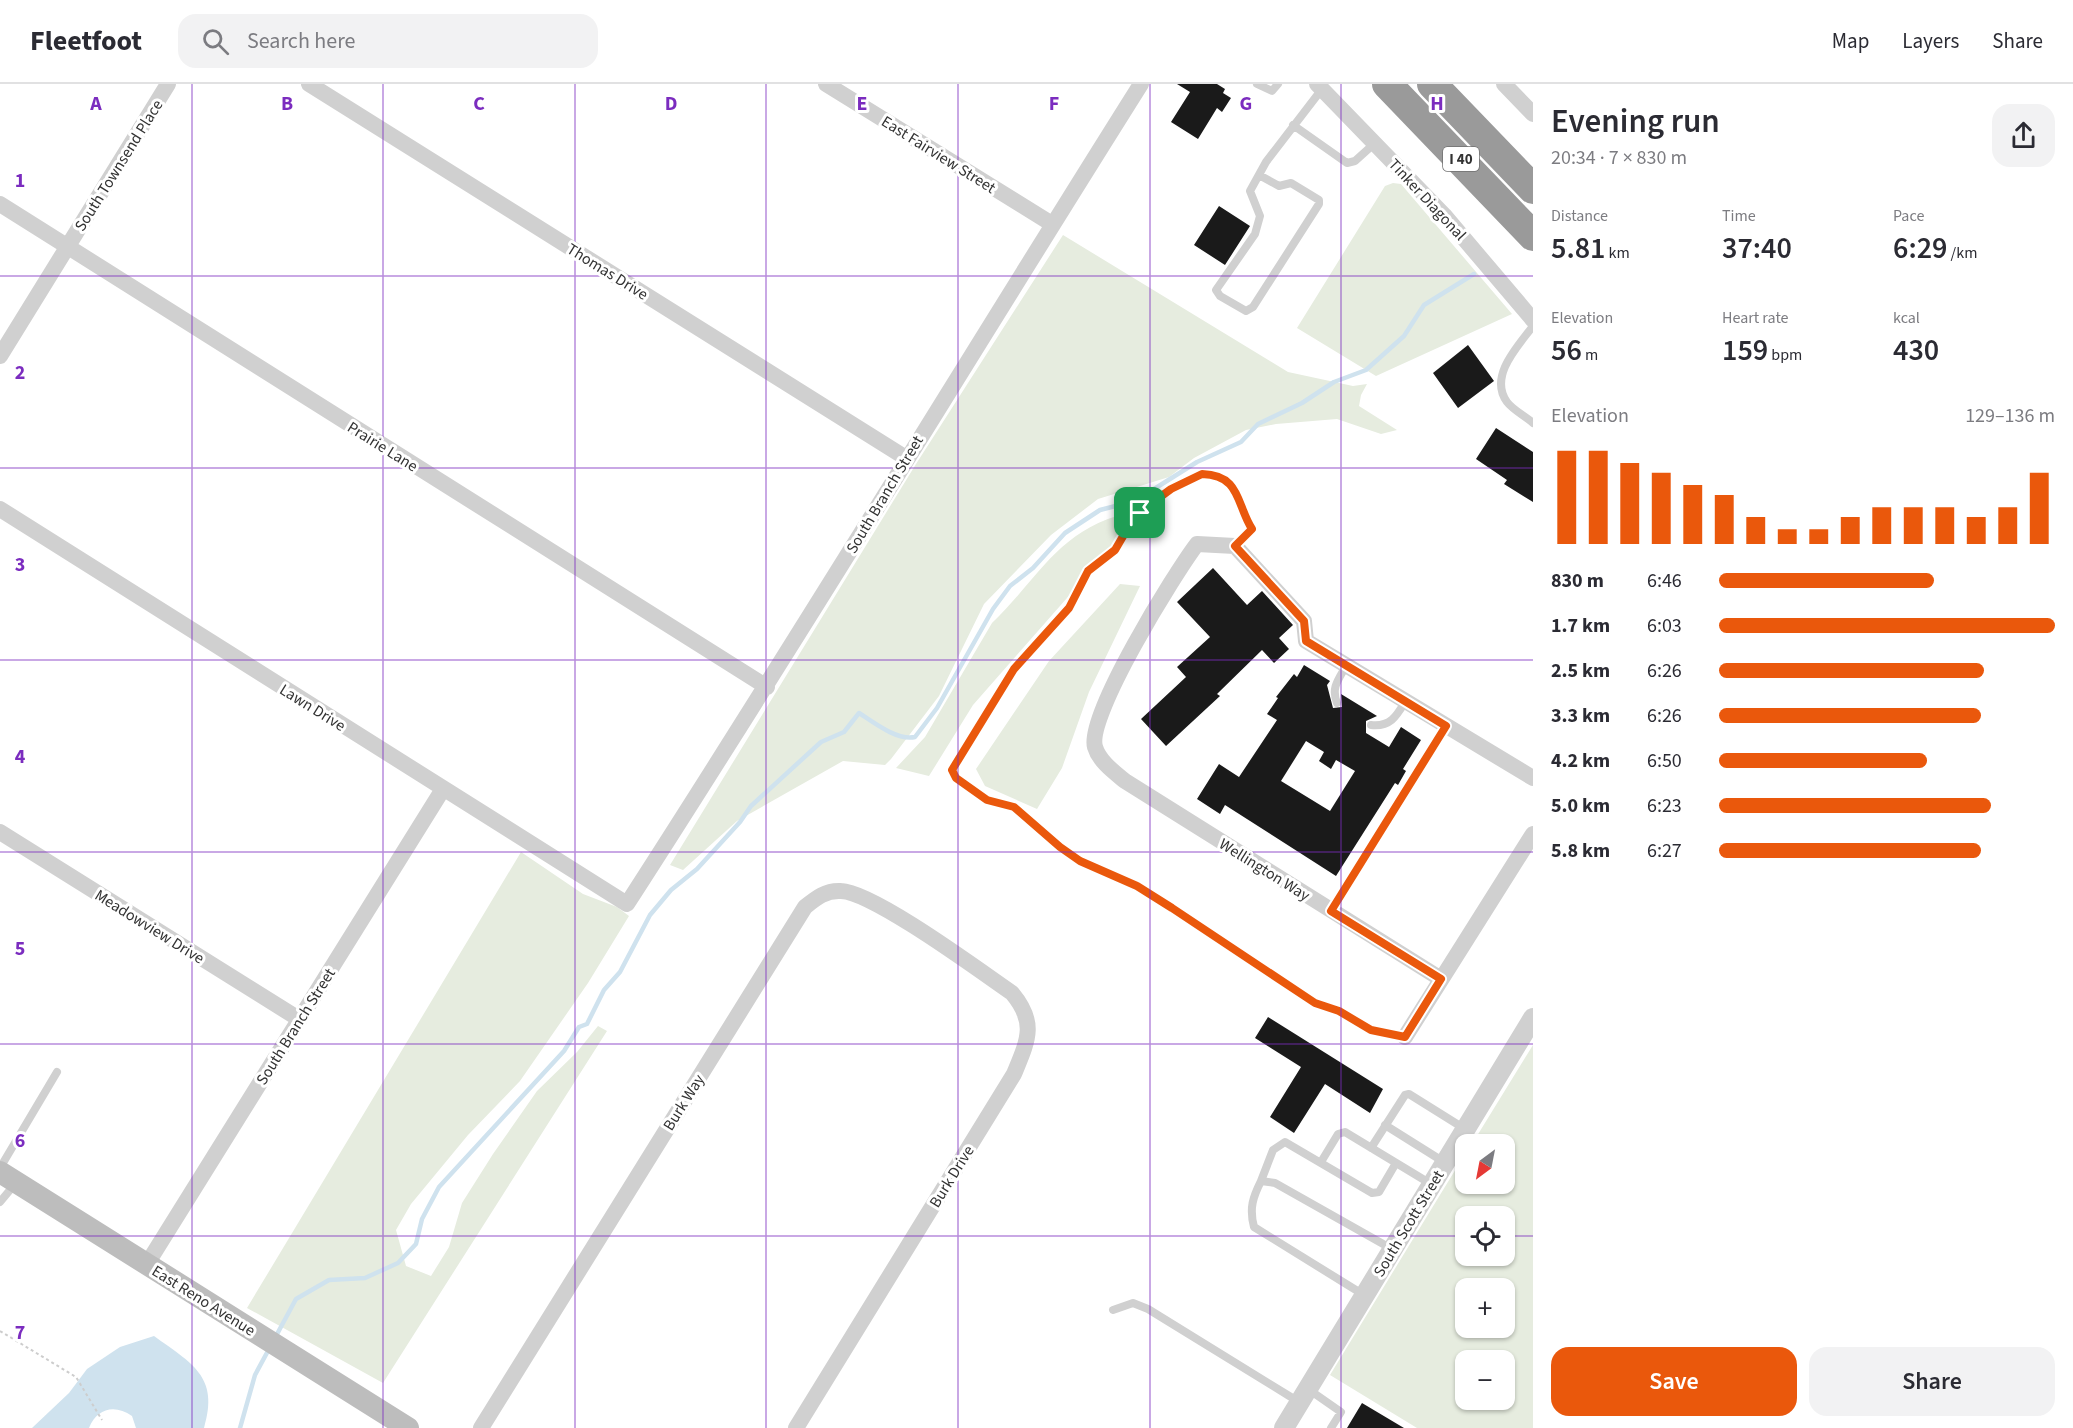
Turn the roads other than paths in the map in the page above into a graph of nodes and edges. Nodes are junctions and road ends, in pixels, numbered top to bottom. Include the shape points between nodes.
1 (168, 84) edge
2 (309, 84) edge
3 (826, 84) edge
4 (1141, 84) edge
5 (1257, 84) edge
6 (1278, 84) edge
7 (1387, 84) edge
8 (1432, 84) edge
9 (1504, 84) edge
10 (1319, 87) edge
11 (1532, 112) edge
12 (1293, 125) junction
13 (1375, 143) junction
14 (1259, 175) junction
15 (1533, 189) edge
16 (0, 204) edge
17 (1052, 224) junction
18 (1533, 237) edge
19 (67, 247) junction
20 (1533, 320) edge
21 (1533, 326) edge
22 (0, 356) edge
23 (1533, 410) edge
24 (1530, 421) edge
25 (906, 458) junction
26 (0, 509) edge
27 (1346, 666) junction
28 (767, 687) junction
29 (1405, 702) junction
30 (1337, 703) dead end
31 (1371, 725) dead end
32 (1446, 726) junction
33 (1533, 778) edge
34 (443, 789) junction
35 (0, 832) edge
36 (1533, 834) edge
37 (627, 904) joint
38 (1331, 911) junction
39 (939, 944) joint
40 (1441, 979) junction
41 (1533, 1018) edge
42 (299, 1019) junction
43 (1405, 1037) road end
44 (57, 1072) dead end
45 (1385, 1125) junction
46 (1465, 1129) junction
47 (1371, 1148) junction
48 (1321, 1162) junction
49 (1445, 1162) junction
50 (1396, 1163) junction
51 (5, 1174) edge
52 (1262, 1181) junction
53 (1432, 1184) junction
54 (0, 1202) edge
55 (1392, 1249) junction
56 (147, 1264) junction
57 (1364, 1295) junction
58 (1113, 1310) dead end
59 (1304, 1396) junction
60 (403, 1427) edge
61 (481, 1428) edge
62 (796, 1428) edge
63 (1284, 1428) edge
64 (1331, 1428) edge

1 - 19 street, South Townsend Place
2 - 25 street, Thomas Drive
3 - 17 street, East Fairview Street
4 - 17 street, South Branch Street
5 - 6 lane via 1272,91
7 - 18 highway, I 40
8 - 15 highway, I 40
9 - 11 street
10 - 12 lane
10 - 13 street, Tinker Diagonal
12 - 13 lane via 1347,163
12 - 14 lane
13 - 20 street, Tinker Diagonal via 1444,215
14 - 14 lane via 1250,191 1260,216 1255,234 1216,290 1246,311 1253,307 1319,204 1319,200 1291,183 1279,186
16 - 19 street, Prairie Lane
17 - 25 street, South Branch Street
19 - 22 street, South Townsend Place
19 - 28 street, Prairie Lane
21 - 24 lane via 1503,367 1502,384 1506,401
23 - 24 lane
25 - 28 street, South Branch Street
26 - 34 street, Lawn Drive
27 - 29 street
27 - 30 lane via 1334,686
27 - 38 street, Wellington Way via 1306,641 1304,621 1235,546 1197,544 1137,639 1097,723 1095,746 1107,767
28 - 37 street, South Branch Street
29 - 31 lane via 1394,720 1383,726
29 - 32 street
32 - 33 street
32 - 38 lane
34 - 37 street, Lawn Drive
34 - 42 street, South Branch Street
35 - 42 street, Meadowview Drive
36 - 40 street
38 - 40 street, Wellington Way
39 - 61 street, Burk Way via 855,894 829,892 805,907
39 - 62 street, Burk Drive via 1012,993 1024,1008 1028,1030 1025,1047 1014,1074
40 - 43 street
41 - 46 street, South Scott Street
42 - 56 street, South Branch Street
44 - 51 lane
45 - 46 lane via 1403,1096 1409,1094
45 - 47 lane
45 - 49 lane
46 - 49 street, South Scott Street
47 - 48 lane via 1341,1132
47 - 50 lane
48 - 50 lane via 1376,1194
48 - 52 lane via 1286,1142 1273,1150
49 - 53 street, South Scott Street
50 - 53 lane
51 - 54 lane
51 - 56 main road, East Reno Avenue
52 - 55 lane via 1275,1183
52 - 57 lane via 1250,1212 1254,1227
53 - 55 street, South Scott Street
55 - 57 street, South Scott Street
56 - 60 main road, East Reno Avenue
57 - 59 street, South Scott Street
58 - 59 lane via 1133,1303 1148,1309
59 - 63 street, South Scott Street
59 - 64 lane via 1341,1412

